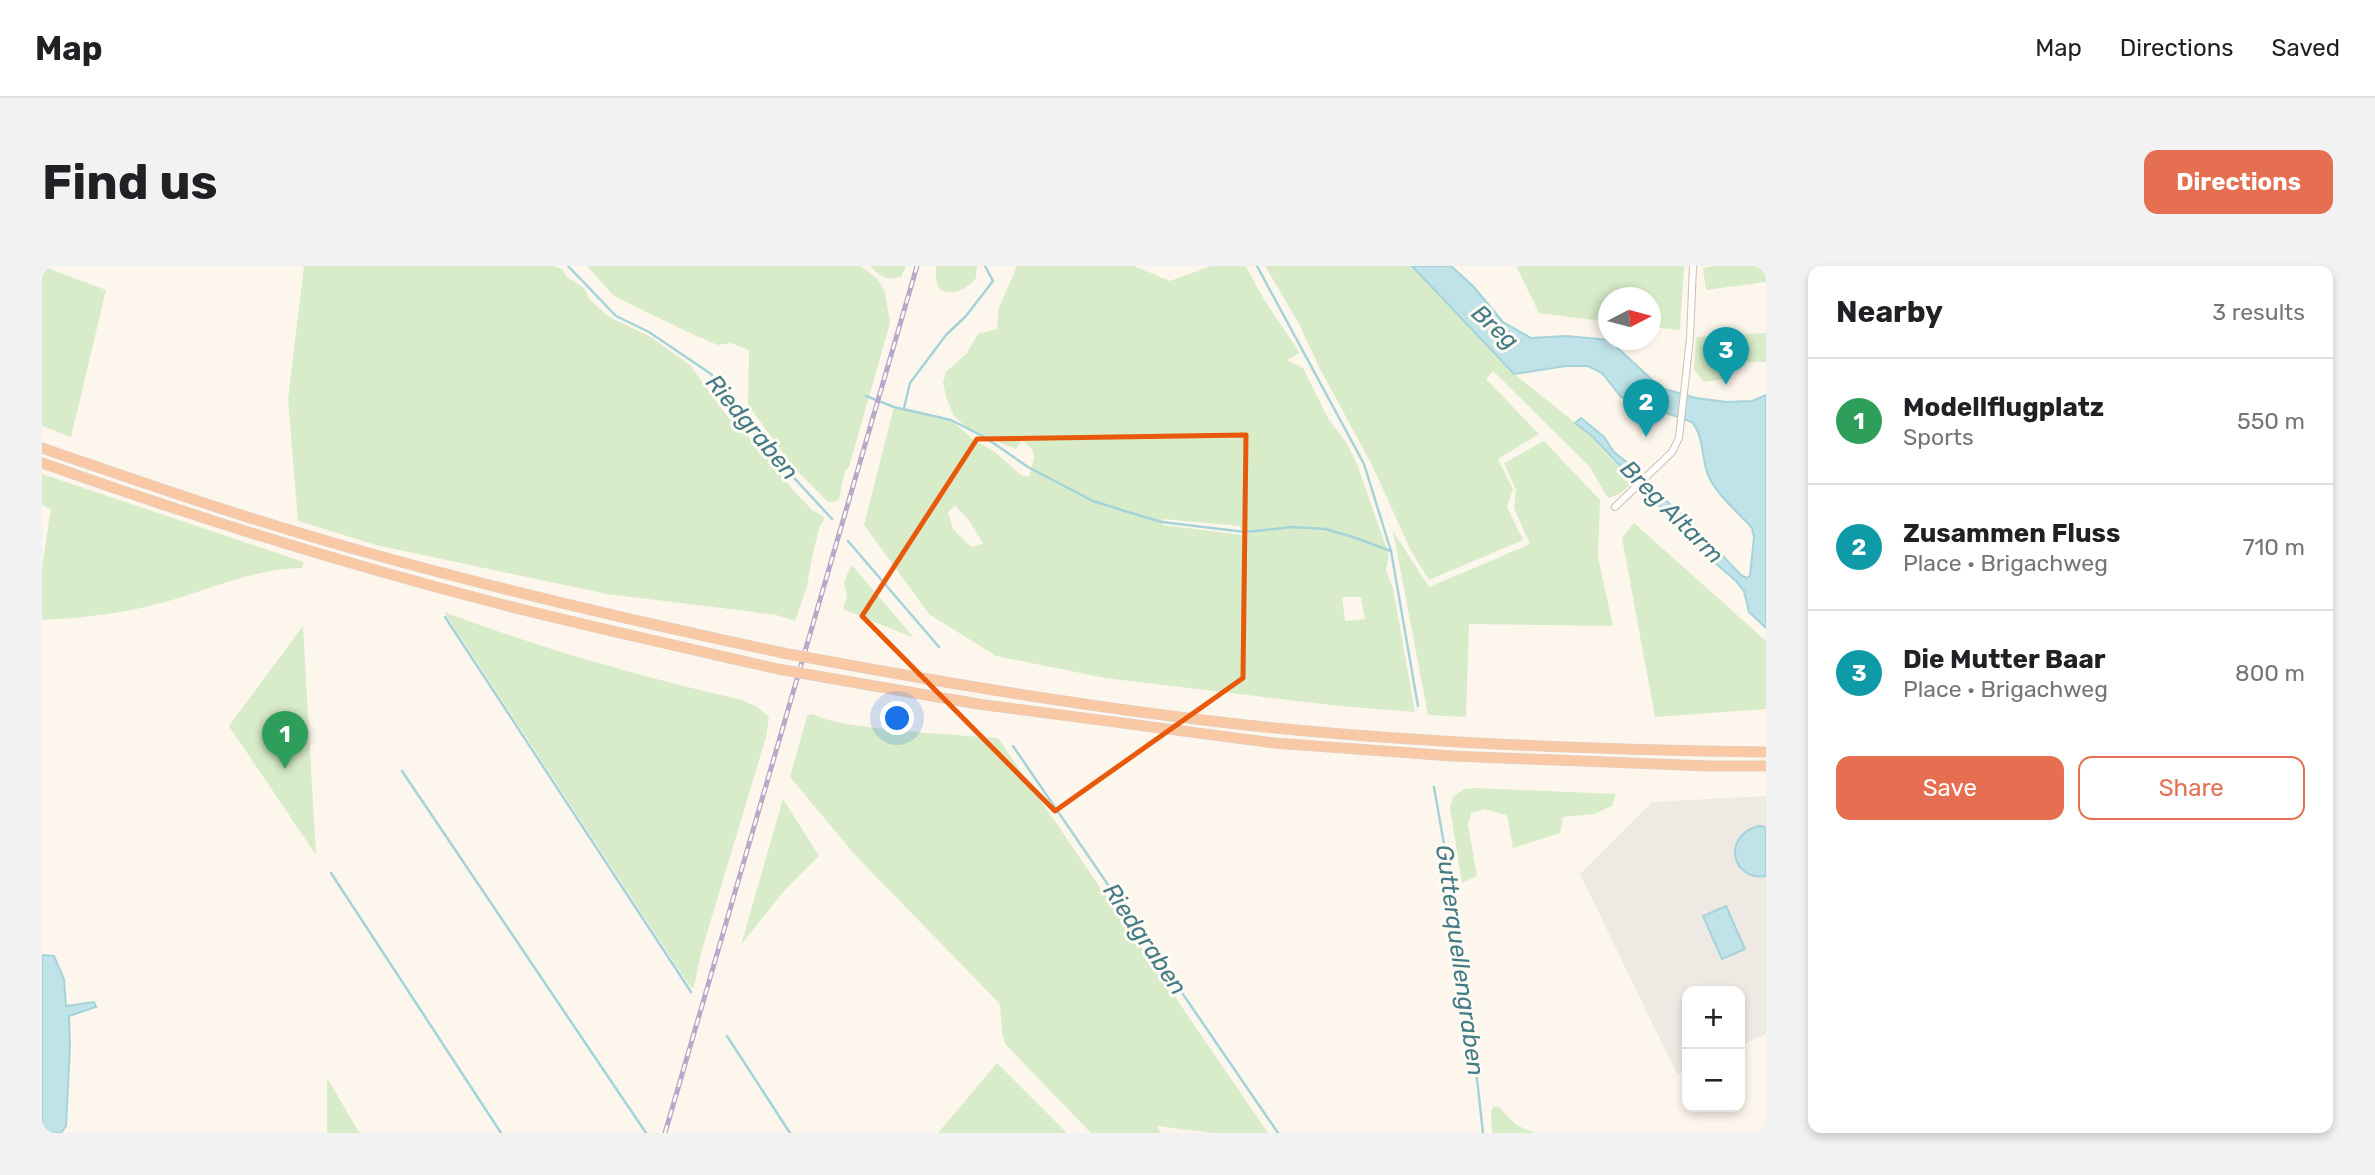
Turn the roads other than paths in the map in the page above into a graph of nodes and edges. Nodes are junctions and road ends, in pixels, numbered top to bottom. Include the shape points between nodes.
1 (1693, 266) edge
2 (42, 448) edge
3 (42, 463) edge
4 (1615, 506) dead end
5 (1766, 752) edge
6 (1766, 766) edge

1 - 4 street via 1679,438 1672,452
2 - 5 highway, bridge via 230,512 509,591 783,653 980,690 1276,728 1630,750
3 - 6 highway, bridge via 359,565 517,608 823,677 978,704 1274,743 1452,756

